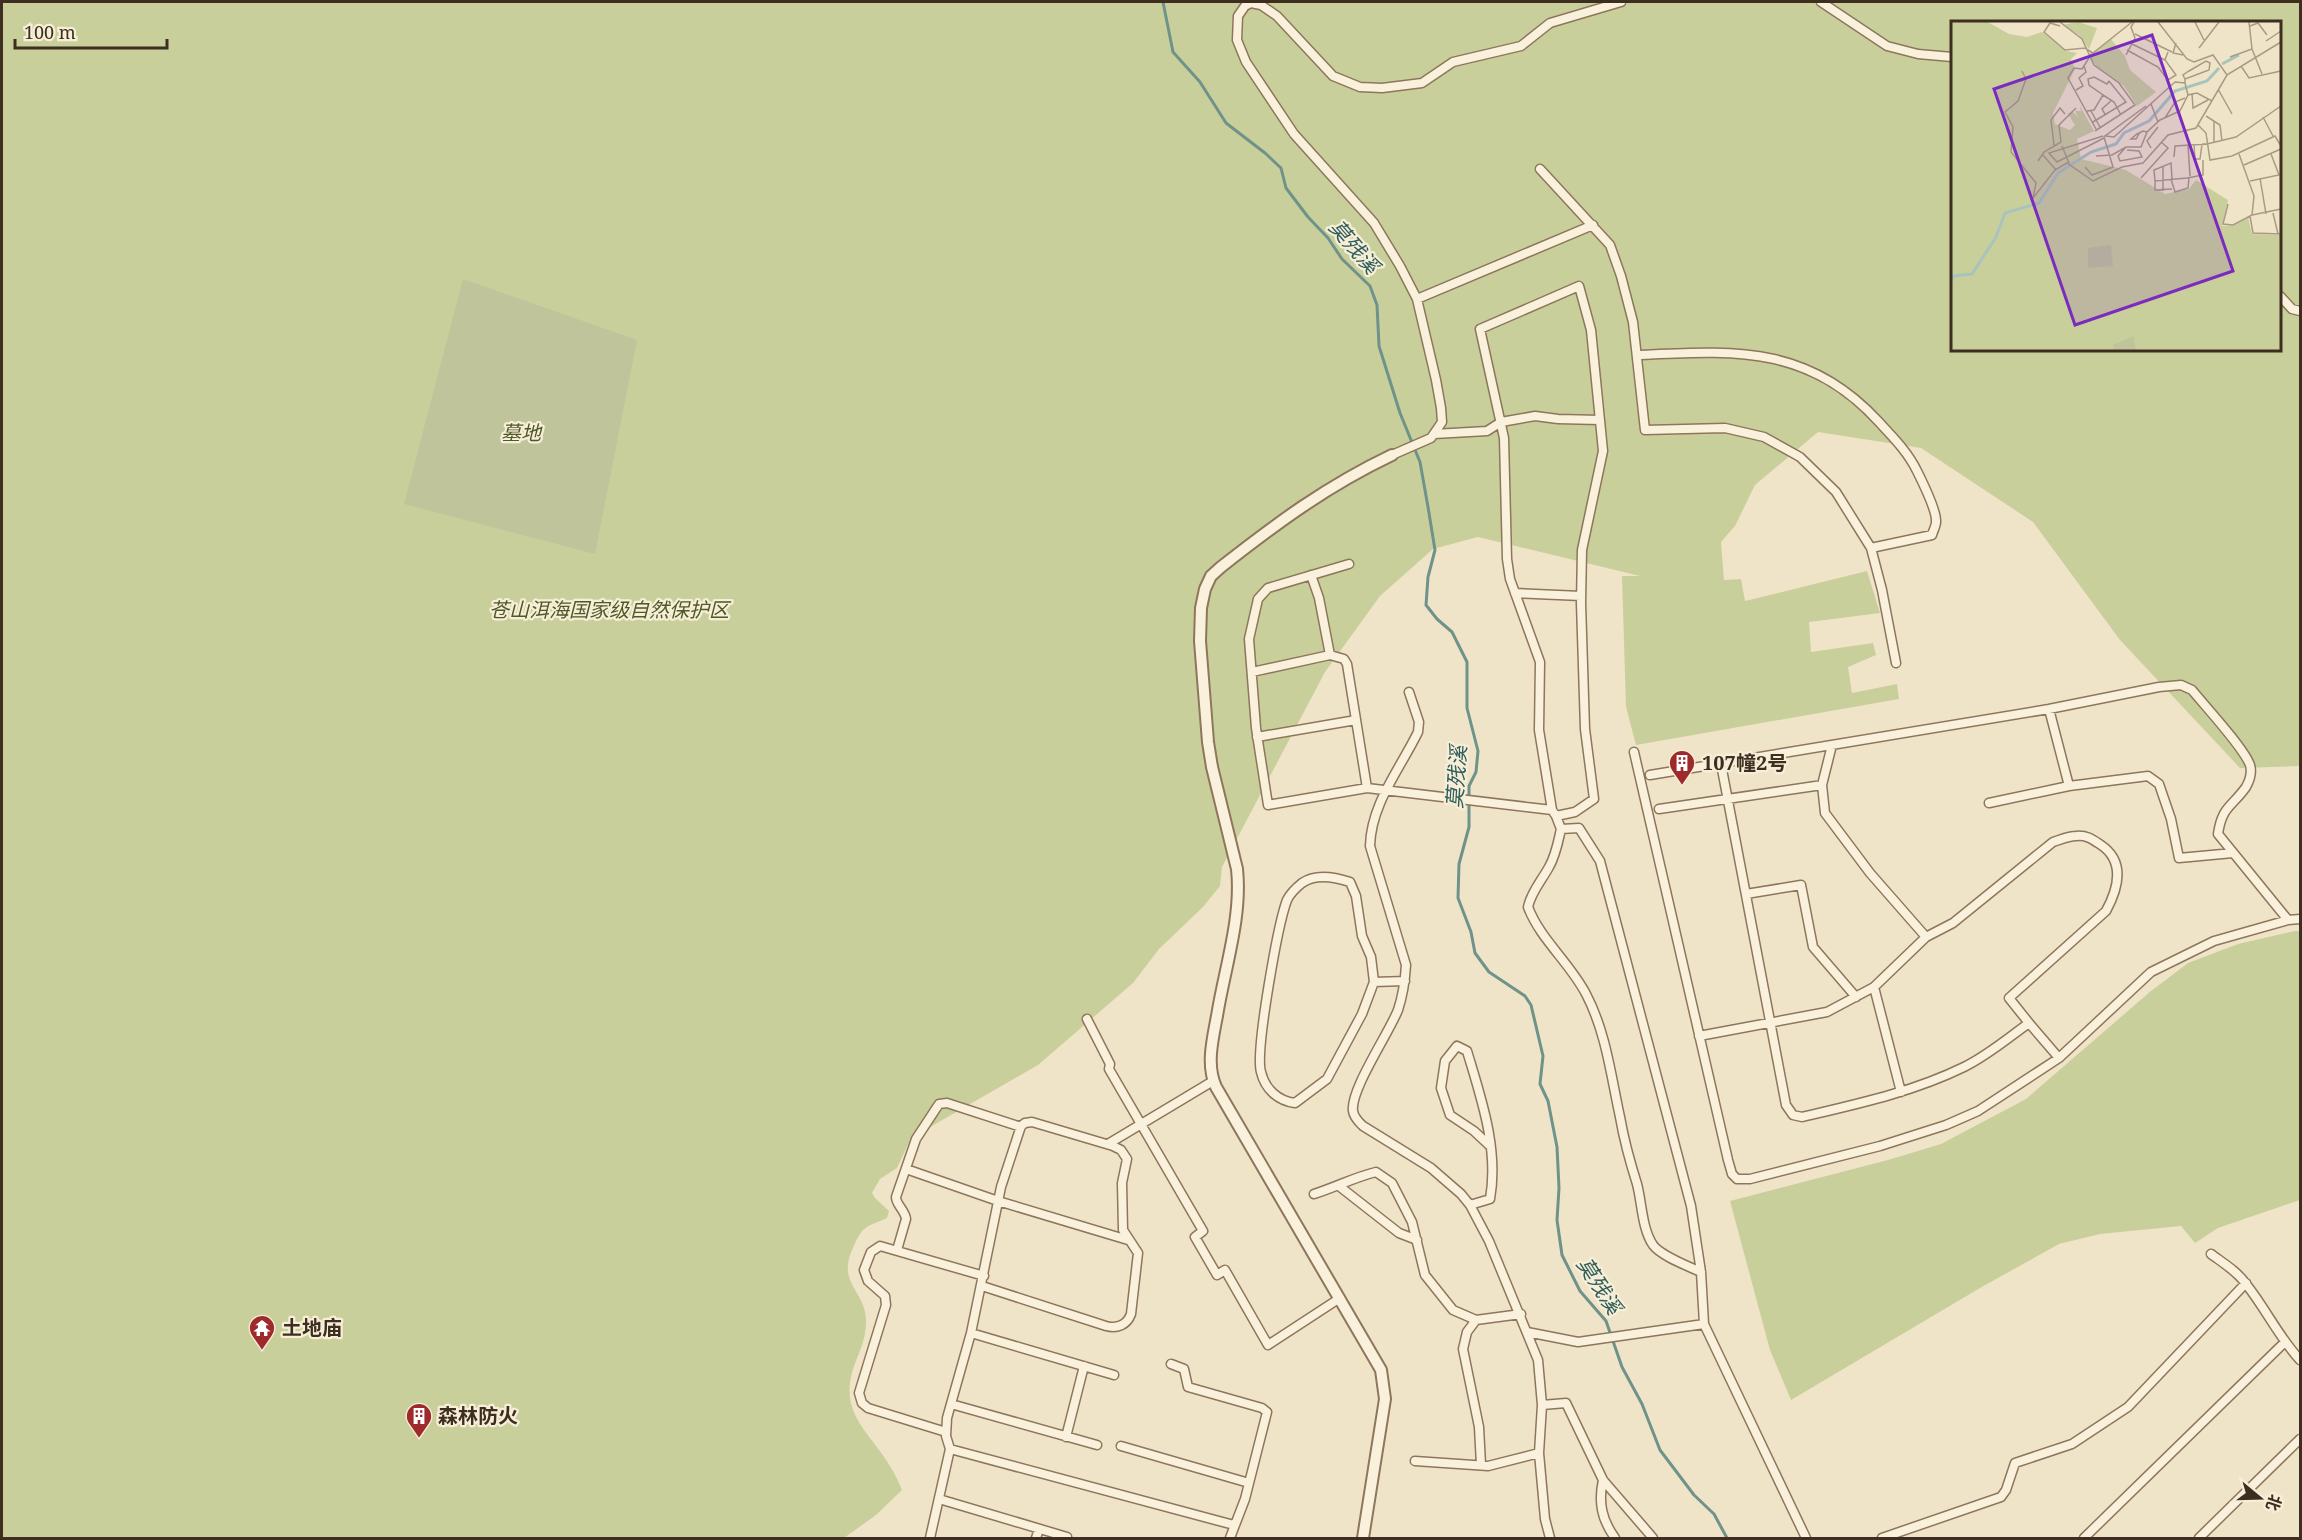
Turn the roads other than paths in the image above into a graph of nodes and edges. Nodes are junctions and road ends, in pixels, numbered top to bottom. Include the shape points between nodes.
1 (1621, 2) edge
2 (1821, 2) edge
3 (1951, 57) edge
4 (1540, 169) dead end
5 (1593, 225) junction
6 (2281, 297) edge
7 (1417, 299) junction
8 (2301, 311) edge
9 (1638, 355) junction
10 (1600, 420) junction
11 (1501, 422) junction
12 (1433, 436) junction
13 (1392, 455) joint
14 (1871, 548) junction
15 (1349, 564) dead end
16 (1311, 575) junction
17 (1515, 593) junction
18 (1581, 596) junction
19 (1330, 655) junction
20 (1896, 663) dead end
21 (1251, 672) junction
22 (1409, 692) dead end
23 (2049, 709) junction
24 (1356, 720) junction
25 (1257, 737) junction
26 (1832, 745) junction
27 (1634, 752) dead end
28 (1721, 764) junction
29 (1650, 775) dead end
30 (1822, 785) junction
31 (2069, 786) junction
32 (1367, 788) junction
33 (1386, 791) junction
34 (1728, 800) junction
35 (1989, 803) dead end
36 (1659, 809) dead end
37 (1575, 812) junction
38 (1554, 813) junction
39 (1579, 828) junction
40 (1561, 829) junction
41 (2233, 853) junction
42 (1746, 894) junction
43 (2301, 919) edge
44 (2288, 920) junction
45 (1926, 937) junction
46 (1405, 981) junction
47 (1374, 982) junction
48 (1874, 987) junction
49 (1856, 997) junction
50 (1087, 1019) dead end
51 (1770, 1021) junction
52 (2029, 1023) junction
53 (1699, 1035) junction
54 (2059, 1058) junction
55 (1213, 1081) junction
56 (1901, 1092) junction
57 (1141, 1125) junction
58 (1021, 1127) junction
59 (1108, 1144) junction
60 (1489, 1145) junction
61 (906, 1169) junction
62 (1340, 1186) junction
63 (1314, 1194) dead end
64 (998, 1201) junction
65 (1470, 1205) junction
66 (1128, 1240) junction
67 (1417, 1240) junction
68 (897, 1250) junction
69 (2211, 1254) dead end
70 (1701, 1272) junction
71 (983, 1281) junction
72 (2246, 1283) junction
73 (1340, 1298) junction
74 (1521, 1314) junction
75 (1476, 1320) junction
76 (1704, 1324) junction
77 (1527, 1332) junction
78 (971, 1333) junction
79 (2285, 1342) junction
80 (2301, 1360) edge
81 (1171, 1364) dead end
82 (1084, 1366) junction
83 (1114, 1375) dead end
84 (951, 1404) junction
85 (1542, 1405) junction
86 (946, 1432) junction
87 (1066, 1437) junction
88 (2301, 1439) edge
89 (1097, 1445) dead end
90 (1121, 1446) dead end
91 (950, 1449) junction
92 (1539, 1453) junction
93 (1415, 1461) dead end
94 (1481, 1465) junction
95 (1603, 1480) junction
96 (1249, 1483) junction
97 (939, 1499) junction
98 (1234, 1526) junction
99 (1039, 1528) junction
100 (1067, 1537) dead end
101 (930, 1539) edge
102 (1036, 1539) edge
103 (1230, 1539) edge
104 (1363, 1539) edge
105 (1550, 1539) edge
106 (1615, 1539) edge
107 (1653, 1539) edge
108 (1806, 1539) edge
109 (1882, 1539) edge
110 (2084, 1539) edge
111 (2199, 1539) edge

1 - 7 street via 1550,23 1521,46 1453,62 1422,83 1382,88 1360,87 1333,76 1277,16 1261,5 1251,3 1241,11 1236,22 1237,40 1246,62 1294,134 1374,223
2 - 3 street via 1887,46
4 - 5 street
5 - 7 street
5 - 9 street via 1610,245 1621,276
6 - 8 street via 2292,309
7 - 12 street via 1442,408 1442,422
9 - 14 street via 1645,430 1725,428 1764,437 1800,457 1836,492
9 - 14 street via 1711,352 1782,359 1839,387 1863,404 1913,463 1936,522 1932,535
10 - 11 street via 1535,416
10 - 11 street via 1591,330 1579,286 1480,328
10 - 18 street via 1603,451 1582,550
11 - 12 street via 1487,431
11 - 17 street via 1507,559
12 - 13 street
13 - 55 street via 1351,475 1285,517 1211,576 1205,589 1200,641 1208,742 1239,885 1210,1057
14 - 20 street
15 - 16 street
16 - 19 street
16 - 21 street via 1268,588 1260,596 1249,639
17 - 18 street
17 - 38 street via 1540,662 1539,730
18 - 37 street via 1585,729 1594,799
19 - 21 street
19 - 24 street via 1344,659 1347,664
21 - 25 street
22 - 33 street via 1419,722 1418,732
23 - 26 street
23 - 31 street
23 - 41 street via 2159,687 2181,685 2192,690 2250,766 2250,780 2220,820 2218,834
24 - 25 street
24 - 32 street
25 - 32 street via 1268,805
26 - 28 street
26 - 30 street
27 - 53 street
28 - 29 street
28 - 34 street
30 - 34 street
30 - 45 street via 1826,813 1870,873
31 - 35 street
31 - 41 street via 2148,776 2159,784 2179,858
32 - 33 street
33 - 38 street
33 - 46 street via 1370,846 1406,965
34 - 36 street
34 - 42 street
37 - 38 street
37 - 39 street
38 - 40 street
39 - 40 street
39 - 70 street via 1600,861 1619,928 1691,1206
40 - 70 street via 1551,864 1528,907 1586,993 1597,1019 1647,1234 1654,1247
41 - 44 street
42 - 49 street via 1801,885 1813,947
42 - 51 street
43 - 44 street
44 - 54 street via 2214,941 2151,972
45 - 48 street
45 - 52 street via 1953,923 2053,842 2073,836 2089,837 2107,849 2118,877 2116,894 2106,911 2009,998
46 - 47 street
46 - 65 street via 1397,1011 1359,1088 1353,1110 1363,1126 1431,1168
47 - 47 street via 1350,882 1330,875 1303,882 1288,897 1281,922 1260,1070 1269,1090 1283,1101 1295,1103 1327,1079 1362,1014
48 - 49 street
48 - 56 street
49 - 51 street via 1827,1012
50 - 57 street via 1109,1069
51 - 53 street
51 - 56 street via 1786,1105 1793,1115 1802,1117
52 - 54 street
52 - 56 street via 1966,1066
53 - 54 street via 1732,1174 1744,1180 1946,1125 1978,1110
55 - 57 street
55 - 73 street
57 - 59 street
57 - 73 street via 1203,1231 1195,1237 1216,1275 1226,1270 1268,1345
58 - 59 street via 1032,1122
58 - 61 street via 942,1103 920,1130
58 - 64 street
59 - 66 street via 1119,1148 1126,1159 1123,1230
60 - 60 street via 1486,1116 1467,1051 1457,1046 1445,1061 1441,1088 1450,1115
60 - 65 street via 1493,1179 1490,1199
61 - 64 street
61 - 68 street via 896,1199 906,1214
62 - 63 street
62 - 67 street via 1399,1233
62 - 67 street via 1360,1175 1376,1172 1392,1183
64 - 66 street
64 - 71 street
65 - 74 street
66 - 71 street via 1138,1253 1131,1314 1121,1326 1106,1326
67 - 75 street via 1425,1275 1453,1310
68 - 71 street
68 - 86 street via 876,1247 864,1270 868,1281 883,1294 886,1305 860,1398 868,1408
69 - 72 street
70 - 76 street
71 - 78 street
72 - 79 street
72 - 109 street via 2128,1407 2072,1444 2015,1463 2001,1497
73 - 104 street via 1376,1359 1385,1388
74 - 75 street
74 - 77 street
75 - 94 street via 1467,1332 1462,1350 1479,1427
76 - 77 street via 1578,1342
76 - 108 street
77 - 85 street via 1538,1360
78 - 82 street
78 - 84 street
79 - 80 street
79 - 110 street
81 - 96 street via 1184,1369 1188,1387 1268,1412
82 - 83 street
82 - 87 street
84 - 86 street
84 - 87 street
85 - 92 street
85 - 95 street via 1566,1403
86 - 91 street
87 - 89 street
88 - 111 street
90 - 96 street
91 - 97 street
91 - 98 street
92 - 94 street
92 - 105 street
93 - 94 street
95 - 106 street via 1602,1516
95 - 107 street
96 - 98 street
97 - 99 street
97 - 101 street
98 - 103 street
99 - 100 street
99 - 102 street

